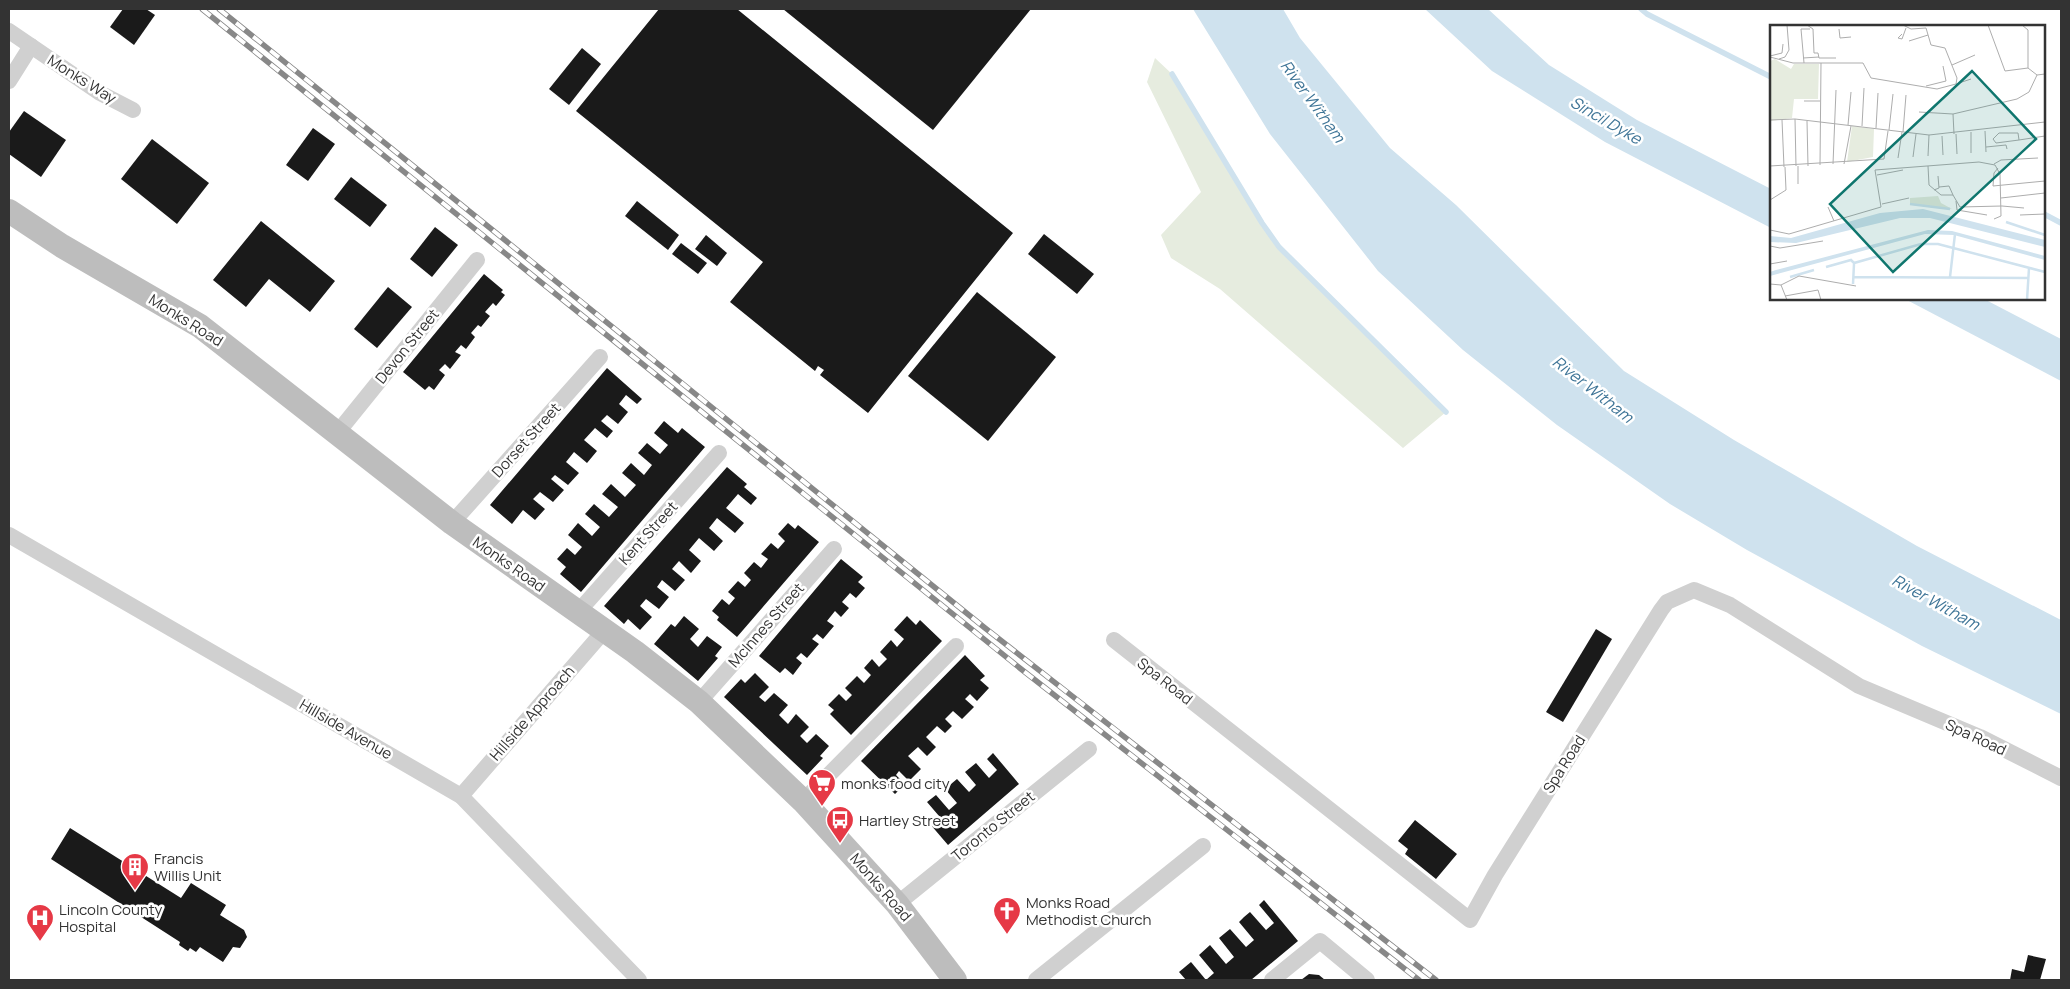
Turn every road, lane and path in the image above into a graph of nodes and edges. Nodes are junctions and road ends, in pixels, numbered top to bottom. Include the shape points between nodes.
1 (9, 31) edge
2 (31, 46) junction
3 (9, 81) edge
4 (133, 110) dead end
5 (9, 211) edge
6 (477, 260) dead end
7 (600, 357) dead end
8 (338, 432) junction
9 (719, 453) dead end
10 (452, 523) junction
11 (9, 535) edge
12 (834, 548) dead end
13 (578, 612) junction
14 (604, 630) junction
15 (1114, 640) dead end
16 (956, 646) dead end
17 (698, 702) junction
18 (1089, 749) dead end
19 (2061, 778) edge
20 (461, 796) junction
21 (803, 801) junction
22 (1203, 846) dead end
23 (897, 904) junction
24 (639, 980) edge
25 (955, 980) edge
26 (1036, 980) edge
27 (1272, 980) edge
28 (1367, 980) edge

1 - 2 street, Monks Way
2 - 3 street, Monks Way
2 - 4 street, Monks Way via 100,93
5 - 8 main road, Monks Road via 62,246 200,326
6 - 8 street, Devon Street
7 - 10 street, Dorset Street
8 - 10 main road, Monks Road
9 - 13 street, Kent Street
10 - 13 main road, Monks Road
11 - 20 street, Hillside Avenue
12 - 17 street, McInnes Street
13 - 14 main road, Monks Road
14 - 17 main road, Monks Road
14 - 20 street, Hillside Approach
15 - 19 street, Spa Road via 1470,920 1661,610 1667,602 1694,590 1730,606 1859,686 1980,737
16 - 21 street
17 - 21 main road, Monks Road
18 - 23 street, Toronto Street
20 - 24 street, Hillside Avenue
21 - 23 main road, Monks Road
22 - 26 street
23 - 25 main road, Monks Road
27 - 28 street via 1320,940

